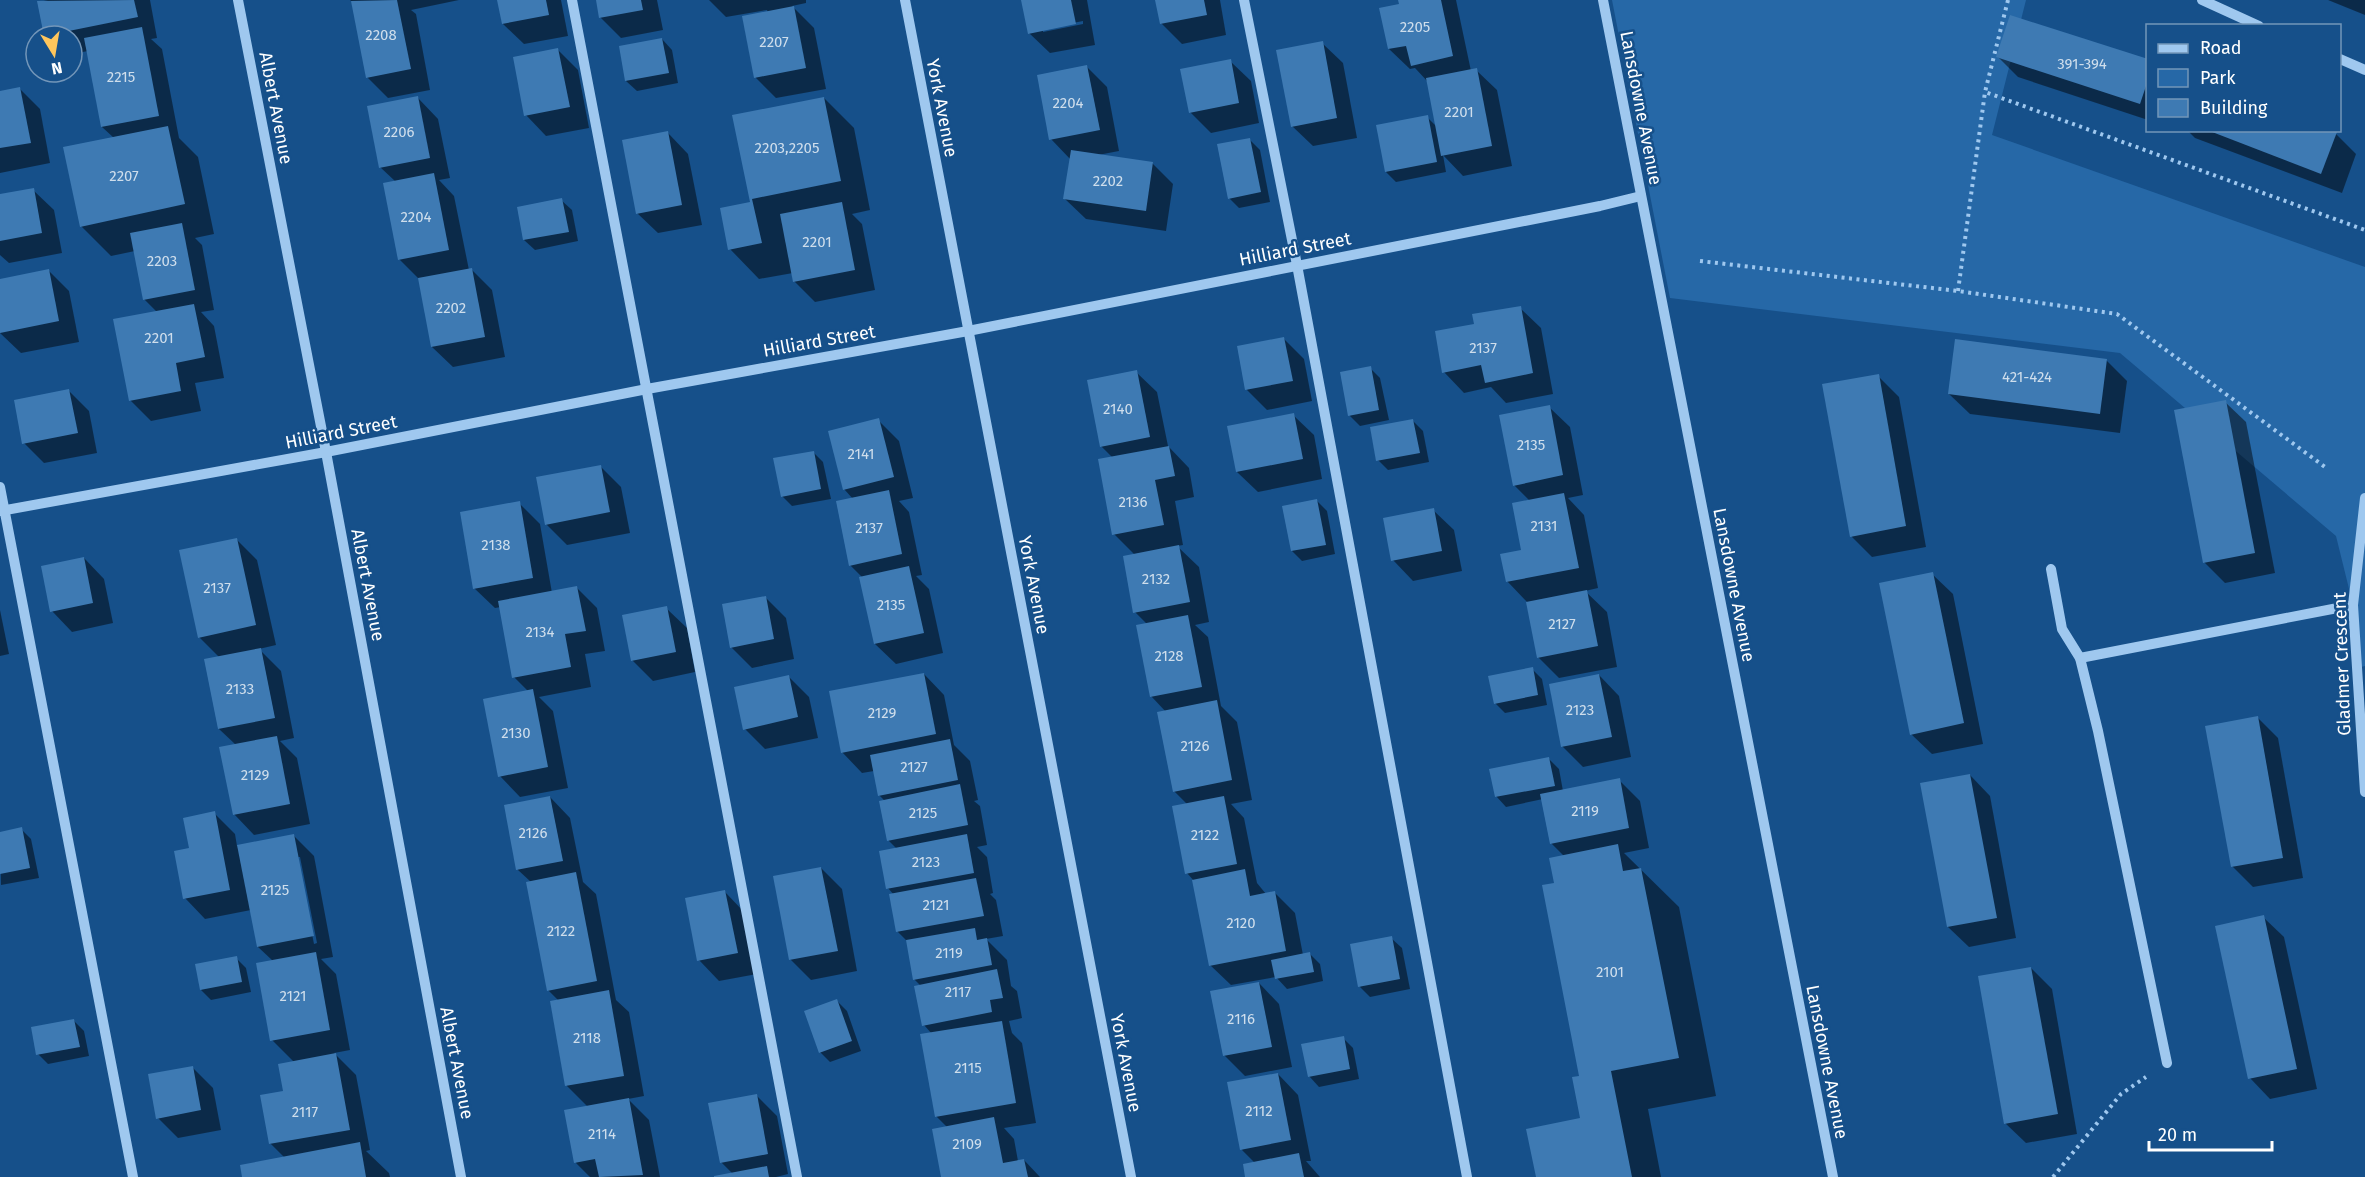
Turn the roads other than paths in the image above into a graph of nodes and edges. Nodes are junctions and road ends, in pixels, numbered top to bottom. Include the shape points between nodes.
1 (238, 0) edge
2 (572, 0) edge
3 (905, 0) edge
4 (1244, 0) edge
5 (1603, 0) edge
6 (2202, 0) edge
7 (2255, 24) edge
8 (2341, 59) edge
9 (2365, 70) edge
10 (1641, 196) junction
11 (1297, 266) junction
12 (968, 331) junction
13 (647, 389) junction
14 (326, 452) junction
15 (0, 488) edge
16 (2365, 498) edge
17 (2, 510) edge
18 (2051, 568) dead end
19 (2353, 605) junction
20 (2080, 658) junction
21 (2365, 792) edge
22 (2167, 1063) road end
23 (133, 1177) edge
24 (461, 1177) edge
25 (797, 1177) edge
26 (1131, 1177) edge
27 (1467, 1177) edge
28 (1833, 1177) edge

1 - 14 street, Albert Avenue
2 - 13 street
3 - 12 street, York Avenue
4 - 11 street
5 - 10 street, Lansdowne Avenue
6 - 7 street
8 - 9 street
10 - 11 street, Hilliard Street
10 - 28 street, Lansdowne Avenue
11 - 12 street, Hilliard Street
11 - 27 street
12 - 13 street, Hilliard Street
12 - 26 street, York Avenue
13 - 14 street, Hilliard Street
13 - 25 street
14 - 17 street, Hilliard Street
14 - 24 street, Albert Avenue
15 - 17 street
16 - 19 street, Gladmer Crescent
17 - 23 street
18 - 20 street via 2062,629
19 - 20 street
19 - 21 street, Gladmer Crescent
20 - 22 street

